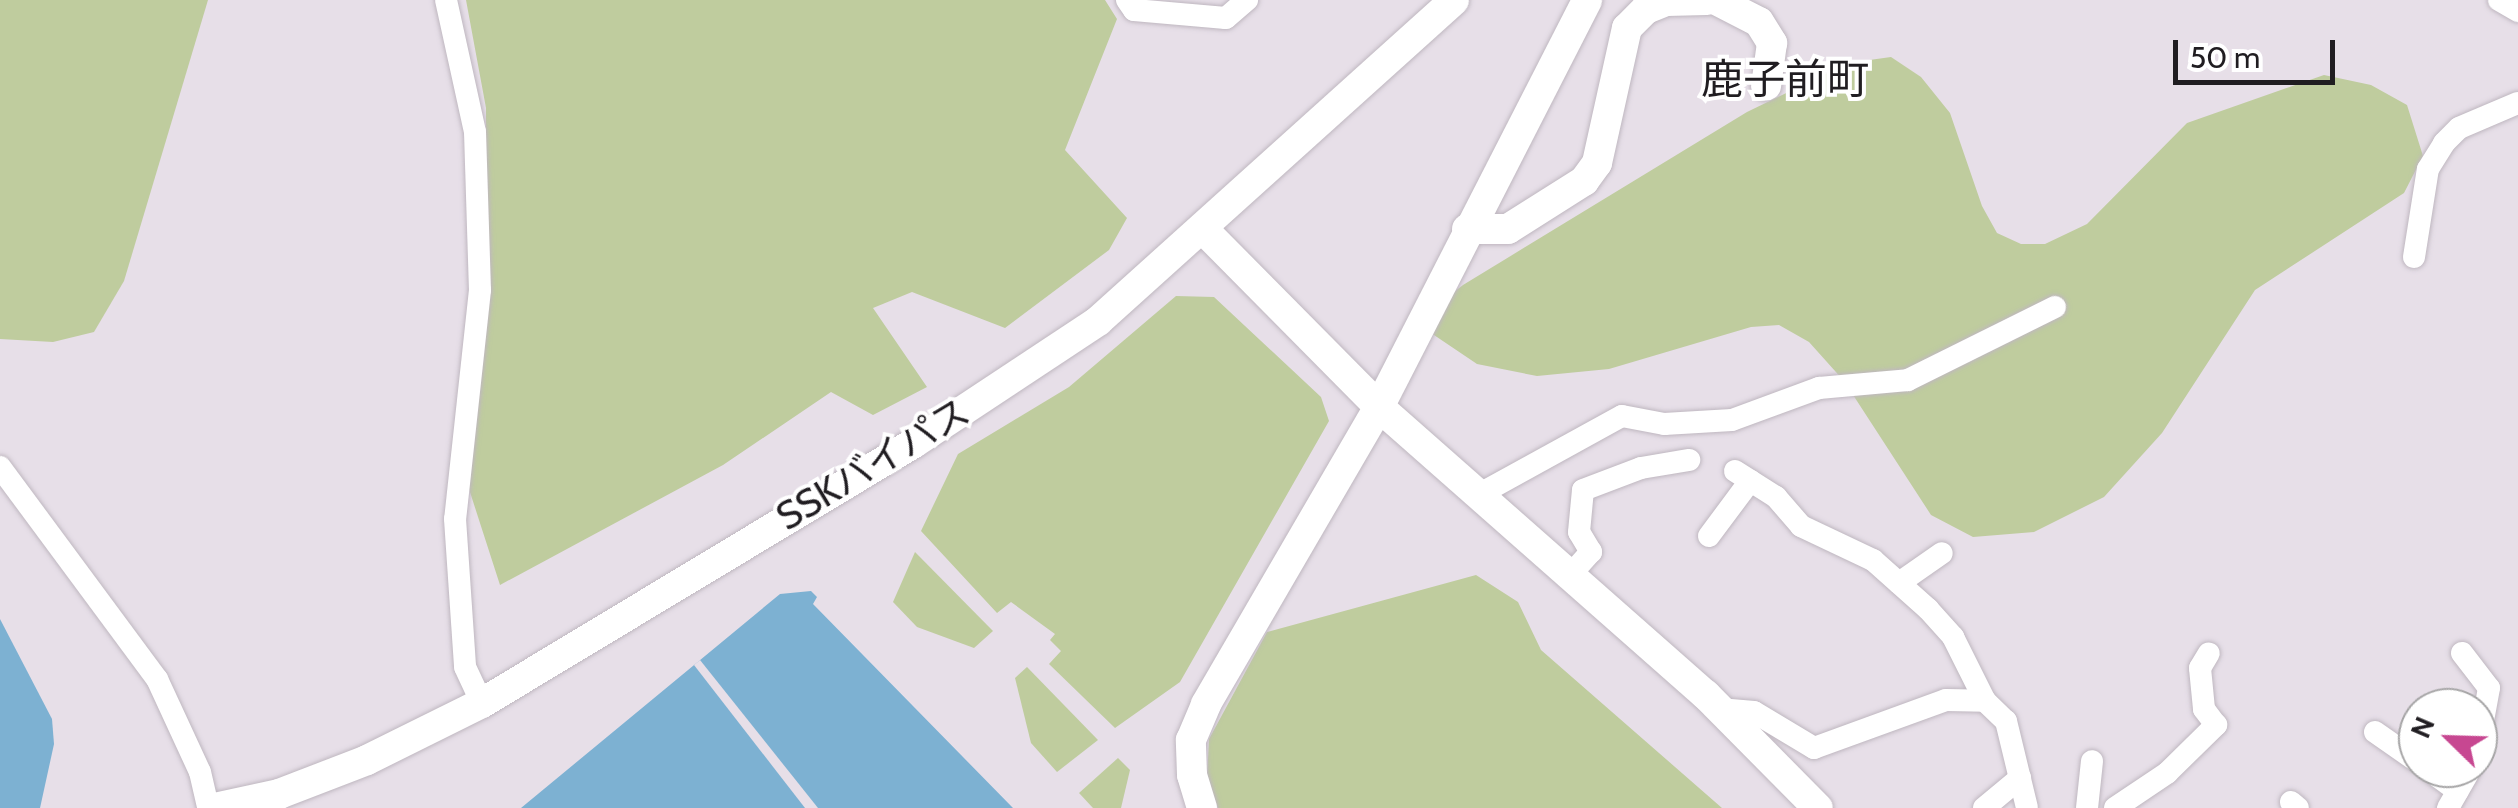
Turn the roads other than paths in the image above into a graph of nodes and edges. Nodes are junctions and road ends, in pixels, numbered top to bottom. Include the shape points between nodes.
1 (446, 0) edge
2 (1126, 0) edge
3 (1248, 0) edge
4 (1454, 0) edge
5 (1586, 0) edge
6 (1707, 0) edge
7 (1716, 0) edge
8 (2499, 0) edge
9 (2518, 11) edge
10 (1766, 86) dead end
11 (2518, 104) edge
12 (1467, 229) junction
13 (1204, 230) junction
14 (2414, 257) dead end
15 (2055, 307) dead end
16 (1379, 407) junction
17 (1689, 460) dead end
18 (0, 467) edge
19 (1480, 494) junction
20 (1709, 536) dead end
21 (1942, 552) dead end
22 (1570, 574) junction
23 (1898, 583) junction
24 (2209, 653) dead end
25 (2462, 653) dead end
26 (2489, 688) edge
27 (1985, 702) junction
28 (482, 703) junction
29 (1719, 709) junction
30 (2375, 732) dead end
31 (2398, 748) edge
32 (2092, 761) dead end
33 (2020, 778) junction
34 (2097, 806) edge
35 (212, 808) edge
36 (1202, 808) edge
37 (1818, 808) edge
38 (1984, 808) edge
39 (2027, 808) edge

1 - 28 street via 474,132 480,290 455,518 465,667
2 - 3 street via 1134,10 1226,18
4 - 13 street, SSKバイパス
5 - 12 street
6 - 12 street via 1666,1 1627,28 1597,163 1584,181 1508,229
7 - 10 street via 1759,22 1772,43
8 - 9 street
11 - 14 street via 2458,128 2444,143 2428,169
12 - 16 street
13 - 16 street
13 - 28 street, SSKバイパス via 1098,321 914,443
15 - 19 street via 1908,380 1819,388 1732,420 1664,424 1622,416
16 - 19 street
16 - 36 street via 1206,704 1191,740
17 - 22 street via 1641,468 1583,490 1579,532 1591,552
18 - 35 street via 157,679
19 - 22 street
20 - 23 street via 1743,476 1776,497 1800,526 1874,560
21 - 23 street
22 - 29 street
23 - 27 street via 1953,637
24 - 34 street via 2200,668 2204,710 2216,725 2167,772
25 - 26 street
27 - 29 street via 1946,700 1814,748 1754,712
27 - 33 street via 2006,721
28 - 35 street, SSKバイパス via 349,767 278,794
29 - 37 street
30 - 31 street
32 - 34 street
33 - 38 street
33 - 39 street

